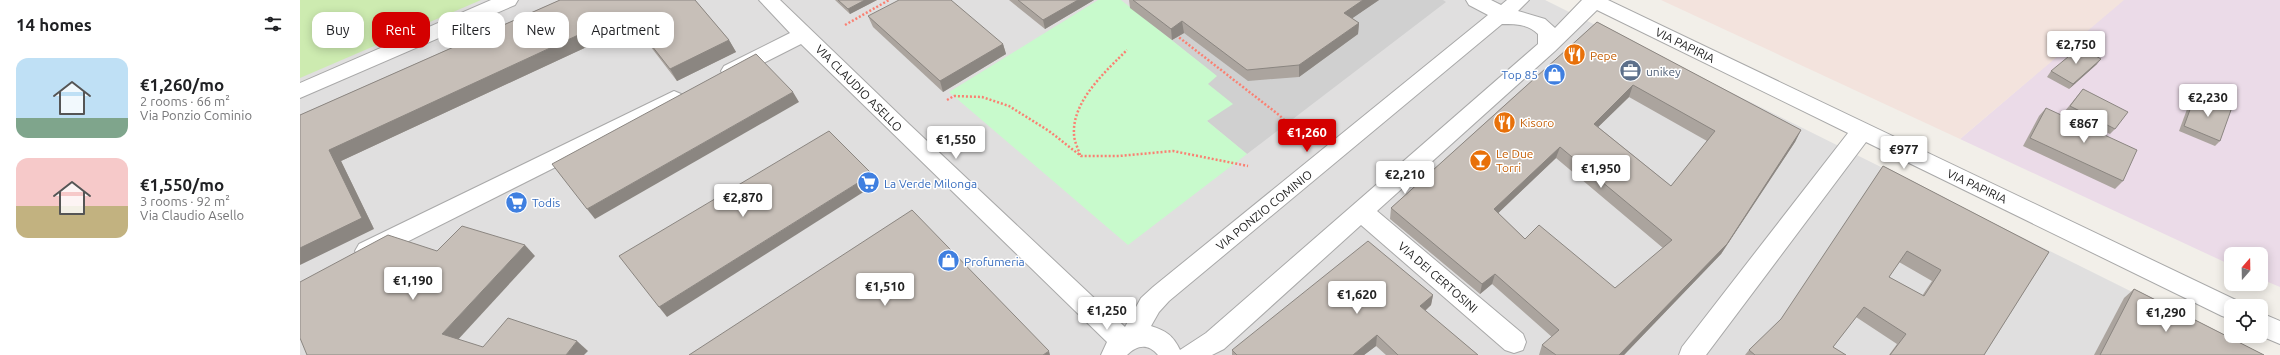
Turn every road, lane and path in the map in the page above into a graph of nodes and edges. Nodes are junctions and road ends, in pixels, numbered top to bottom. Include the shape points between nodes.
1 (508, 0) edge
2 (769, 0) edge
3 (889, 0) edge
4 (1476, 0) edge
5 (1519, 0) edge
6 (1594, 1) edge
7 (1500, 16) junction
8 (845, 25) dead end
9 (1172, 32) edge
10 (804, 34) junction
11 (1548, 46) junction
12 (1127, 50) dead end
13 (715, 79) edge
14 (694, 89) edge
15 (300, 91) edge
16 (946, 100) dead end
17 (1295, 130) dead end
18 (1862, 131) junction
19 (1080, 156) junction
20 (1248, 166) dead end
21 (1362, 212) junction
22 (350, 260) edge
23 (2224, 306) edge
24 (2268, 327) edge
25 (2280, 333) edge
26 (1514, 342) dead end
27 (1119, 348) edge
28 (1170, 355) edge
29 (1190, 355) edge
30 (1691, 355) edge

1 - 15 street
2 - 10 street, VIA CLAUDIO ASELLO
3 - 8 path
4 - 7 street
5 - 7 street, VIA PONZIO COMINIO
6 - 11 street
6 - 18 street, VIA PAPIRIA
7 - 11 street via 1521,18 1538,24 1548,32
7 - 27 street, VIA PONZIO COMINIO via 1161,294 1150,304
9 - 17 path
10 - 13 street
10 - 27 street, VIA CLAUDIO ASELLO
11 - 21 street
12 - 19 path via 1103,74 1082,102 1073,133
14 - 22 street
16 - 19 path via 954,96 982,97 1009,106 1049,131
18 - 23 street, VIA PAPIRIA
18 - 30 street
19 - 20 path via 1118,156 1173,151
21 - 26 street, VIA DEI CERTOSINI
21 - 29 street via 1215,341
24 - 25 street
27 - 28 street via 1144,335 1162,343

